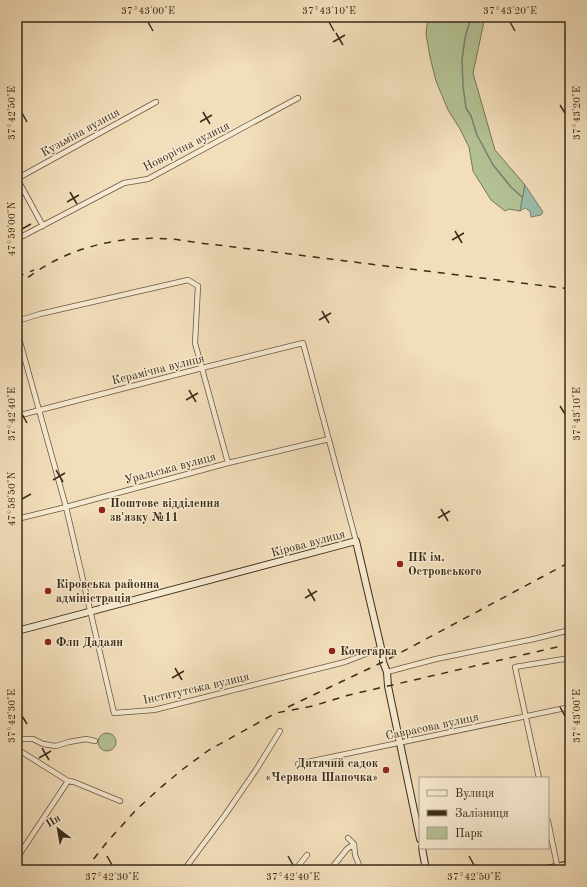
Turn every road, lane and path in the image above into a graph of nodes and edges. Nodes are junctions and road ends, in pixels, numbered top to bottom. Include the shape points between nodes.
1 (298, 98) dead end
2 (156, 102) dead end
3 (42, 226) junction
4 (17, 239) edge
5 (17, 321) edge
6 (17, 331) edge
7 (202, 368) junction
8 (39, 410) junction
9 (17, 416) edge
10 (329, 439) junction
11 (228, 463) junction
12 (66, 507) junction
13 (17, 519) edge
14 (356, 541) junction
15 (91, 612) junction
16 (570, 630) edge
17 (17, 631) edge
18 (381, 648) junction
19 (570, 658) edge
20 (387, 672) junction
21 (570, 707) edge
22 (525, 716) junction
23 (280, 731) dead end
24 (17, 738) edge
25 (95, 741) dead end
26 (400, 743) junction
27 (17, 749) edge
28 (298, 764) dead end
29 (539, 777) edge
30 (68, 782) junction
31 (120, 801) dead end
32 (549, 826) edge
33 (419, 834) edge
34 (348, 838) dead end
35 (354, 844) junction
36 (422, 849) edge
37 (307, 856) dead end
38 (17, 858) edge
39 (570, 864) edge
40 (558, 868) edge
41 (184, 870) edge
42 (295, 870) edge
43 (330, 870) edge
44 (360, 870) edge
45 (426, 870) edge
46 (543, 870) edge

1 - 3 street, Новорічна вулиця via 148,179 124,183
2 - 3 street, Кузьміна вулиця via 19,178
3 - 4 street, Новорічна вулиця
5 - 7 street via 188,280 198,286 195,343
6 - 8 street
7 - 8 street, Керамічна вулиця
7 - 10 street, Керамічна вулиця via 303,343
7 - 11 street
8 - 9 street, Керамічна вулиця
8 - 12 street
10 - 11 street, Уральська вулиця
10 - 14 street
11 - 12 street, Уральська вулиця
12 - 13 street, Уральська вулиця
12 - 15 street
14 - 15 main road, Кірова вулиця
14 - 18 main road, Кірова вулиця
15 - 17 main road, Кірова вулиця
15 - 18 street, Інститутська вулиця via 114,713 154,710 345,662
16 - 20 street
18 - 20 main road, Кірова вулиця
19 - 22 street via 515,667
20 - 26 main road, Кірова вулиця
21 - 22 street, Саврасова вулиця
22 - 26 street, Саврасова вулиця
22 - 29 street
23 - 41 street via 256,770
24 - 25 street via 33,739 56,746 86,739
26 - 28 street, Саврасова вулиця
26 - 33 main road, Кірова вулиця
27 - 30 street
30 - 31 street via 74,782
30 - 38 street
32 - 40 street
34 - 35 street
35 - 43 street
35 - 44 street
36 - 45 main road
37 - 42 street
39 - 40 main road
40 - 46 main road

